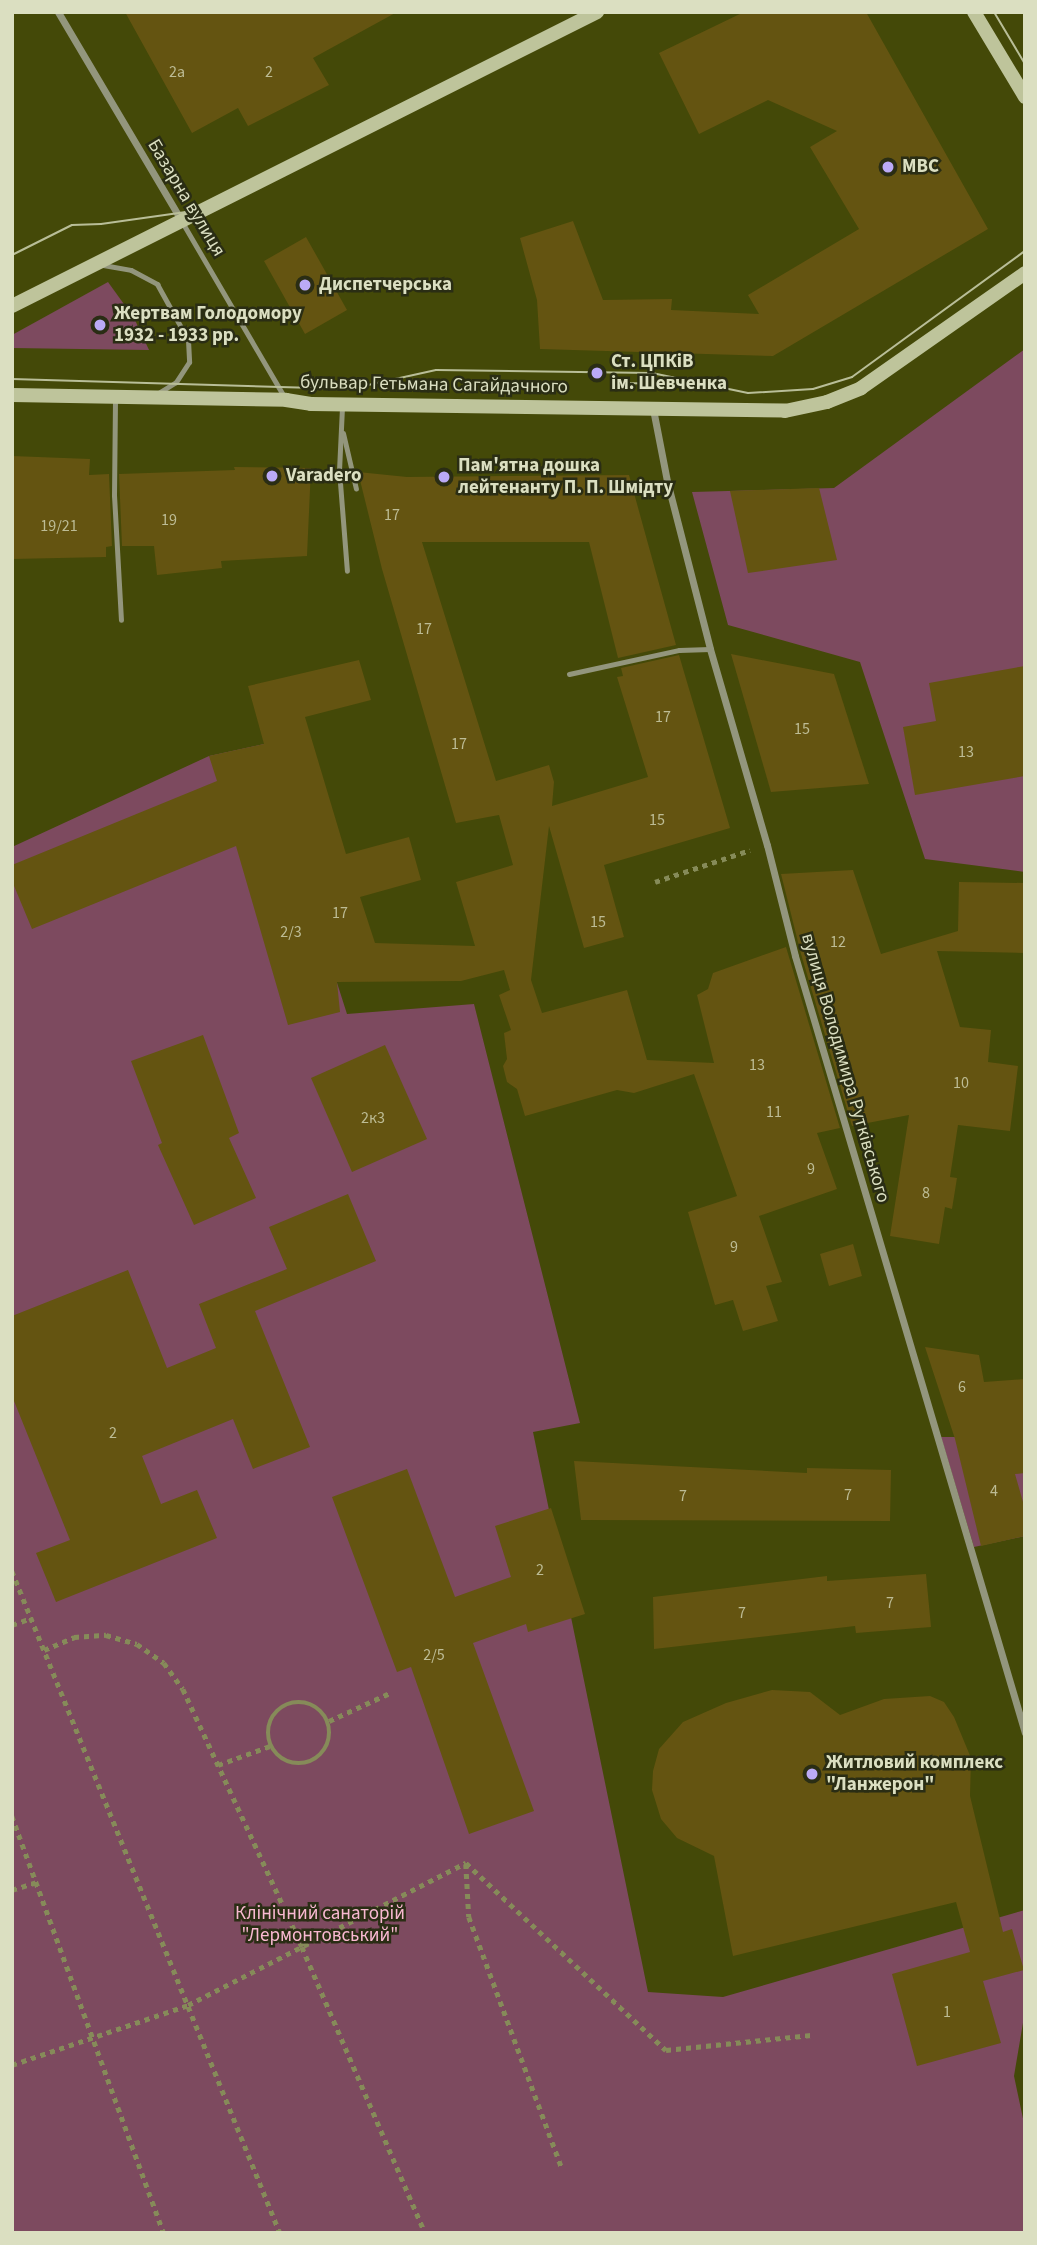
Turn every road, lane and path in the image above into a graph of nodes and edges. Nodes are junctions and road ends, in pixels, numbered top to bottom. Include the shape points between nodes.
1 (58, 12) edge
2 (597, 12) edge
3 (974, 12) edge
4 (1025, 97) edge
5 (181, 220) junction
6 (96, 263) junction
7 (1025, 273) edge
8 (12, 306) edge
9 (15, 393) edge
10 (115, 397) junction
11 (152, 397) junction
12 (286, 400) junction
13 (342, 404) junction
14 (653, 408) junction
15 (342, 427) junction
16 (356, 489) dead end
17 (347, 571) dead end
18 (121, 620) dead end
19 (710, 649) junction
20 (569, 674) dead end
21 (737, 854) dead end
22 (655, 882) dead end
23 (12, 1571) edge
24 (31, 1618) junction
25 (12, 1625) edge
26 (44, 1650) junction
27 (392, 1692) dead end
28 (329, 1721) junction
29 (1025, 1733) edge
30 (270, 1746) junction
31 (218, 1765) junction
32 (12, 1816) edge
33 (466, 1863) junction
34 (36, 1882) junction
35 (12, 1890) edge
36 (302, 1947) junction
37 (188, 2006) junction
38 (811, 2035) dead end
39 (93, 2039) junction
40 (12, 2066) edge
41 (562, 2168) dead end
42 (164, 2233) edge
43 (280, 2233) edge
44 (425, 2233) edge

1 - 5 street, Базарна вулиця
2 - 5 street
3 - 4 street
5 - 6 street
5 - 12 lane, Базарна вулиця
6 - 8 street
6 - 11 lane via 131,270 157,284 188,340 189,362 176,382
7 - 14 street, бульвар Гетьмана Сагайдачного via 861,388 827,402 785,411
9 - 10 street, бульвар Гетьмана Сагайдачного
10 - 11 street, бульвар Гетьмана Сагайдачного
10 - 18 lane via 114,495
11 - 12 street, бульвар Гетьмана Сагайдачного
12 - 13 street, бульвар Гетьмана Сагайдачного
13 - 14 street, бульвар Гетьмана Сагайдачного
13 - 15 lane
14 - 19 street, вулиця Володимира Рутківського
15 - 16 lane
15 - 17 lane via 339,470
19 - 20 lane via 679,650
19 - 29 street, вулиця Володимира Рутківського via 799,969
21 - 22 path
23 - 24 path
24 - 25 path
24 - 26 path
26 - 31 path via 74,1637 106,1636 137,1644 164,1663 183,1689
26 - 37 path
27 - 28 path
28 - 30 path via 330,1741 319,1758 301,1765 282,1760
28 - 30 path via 317,1707 297,1702 278,1710 268,1727
30 - 31 path
31 - 36 path
32 - 34 path
33 - 36 path
33 - 38 path via 666,2050
33 - 41 path via 469,1917
34 - 35 path
34 - 39 path
36 - 37 path
36 - 44 path
37 - 39 path
37 - 43 path
39 - 40 path
39 - 42 path

